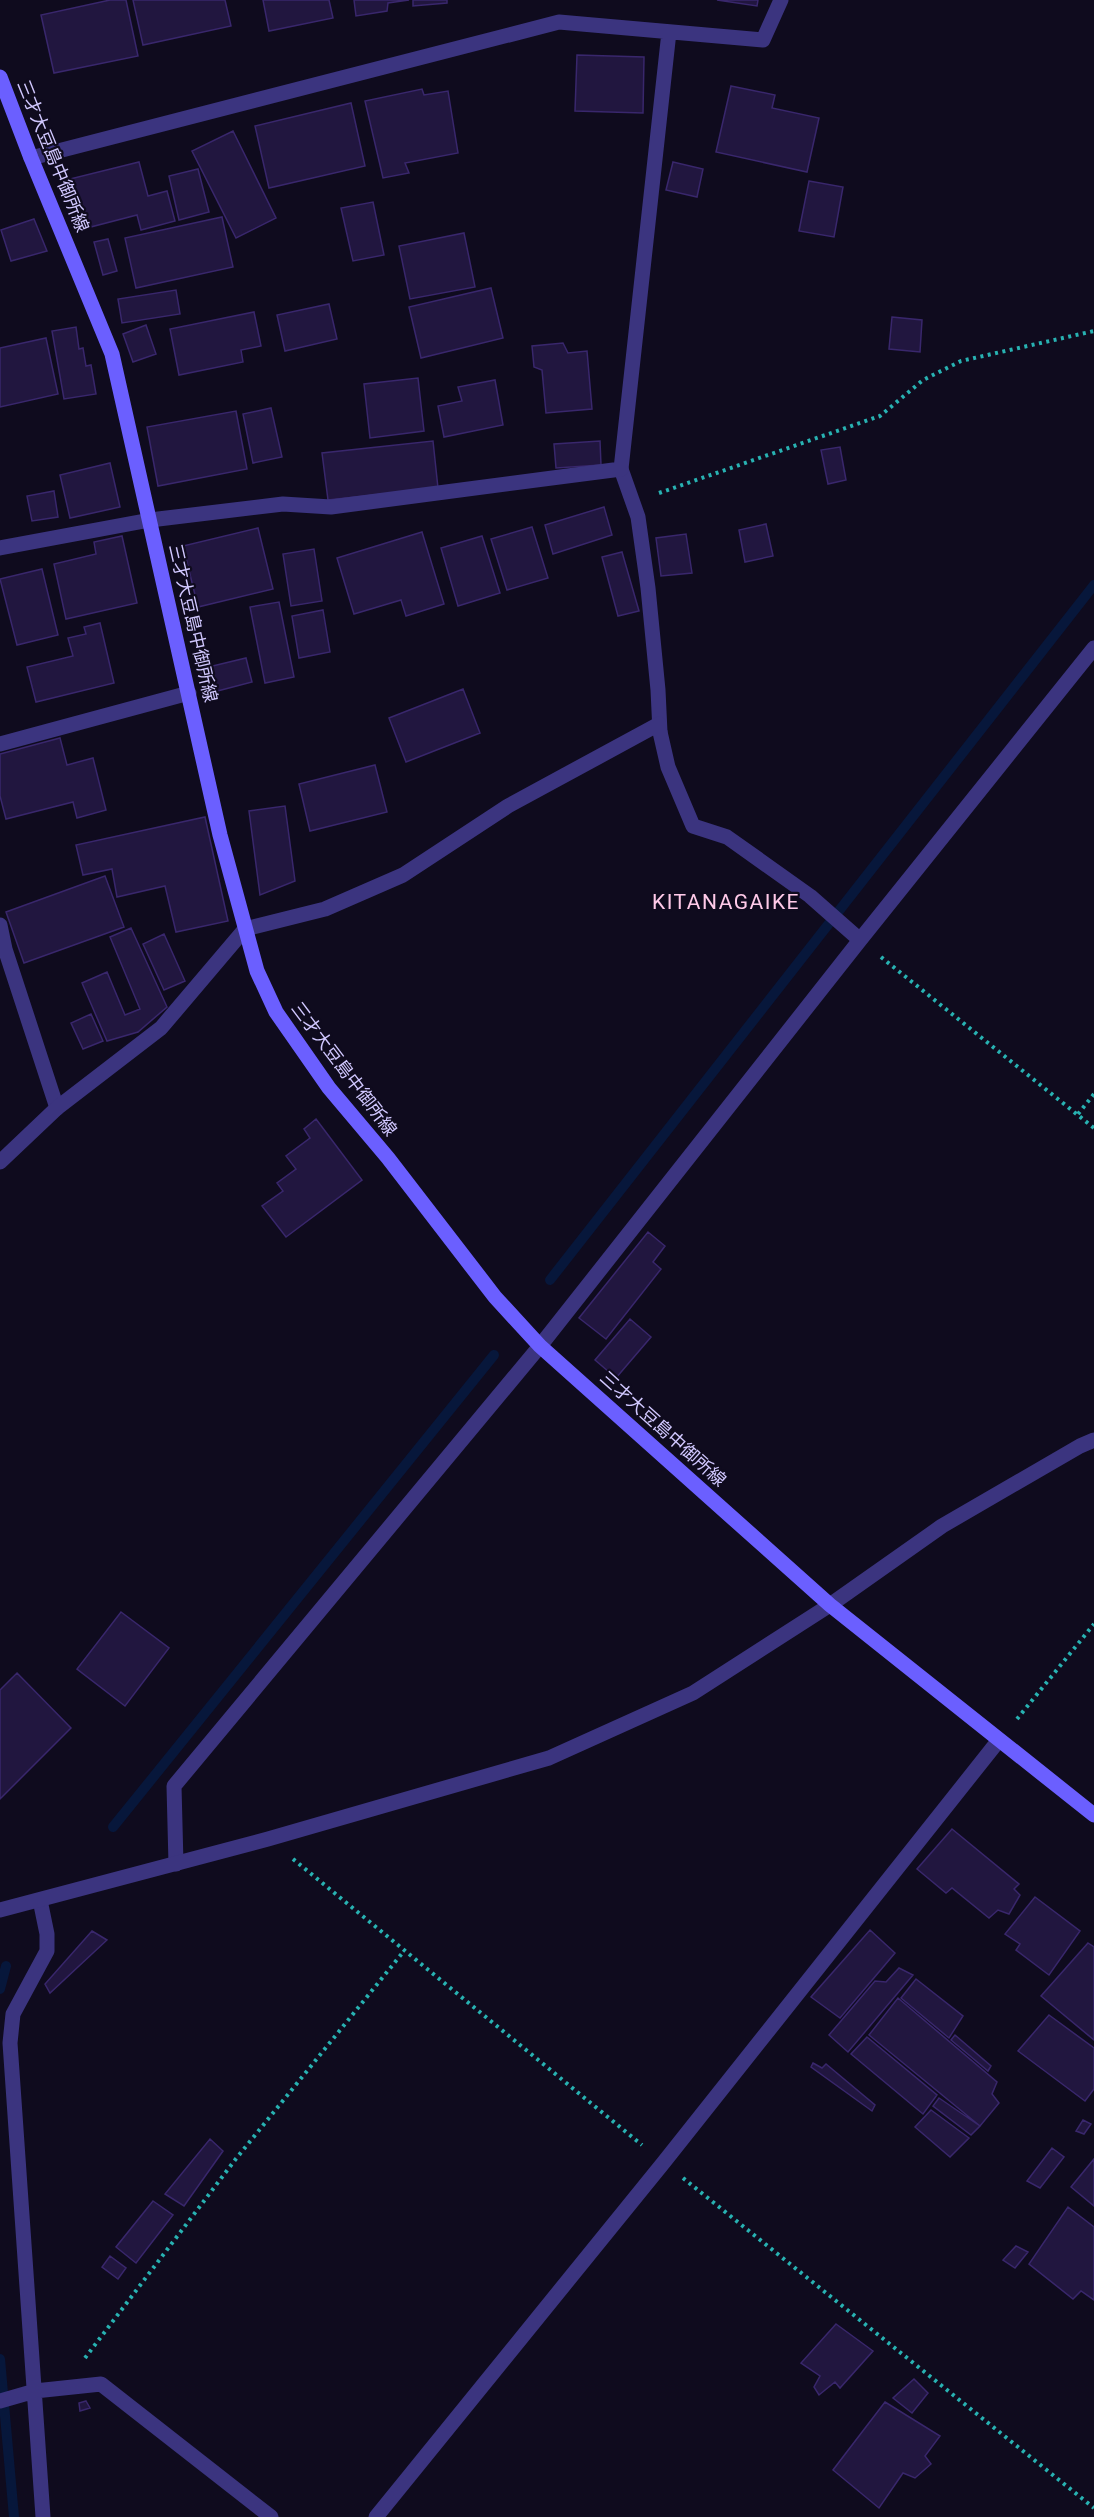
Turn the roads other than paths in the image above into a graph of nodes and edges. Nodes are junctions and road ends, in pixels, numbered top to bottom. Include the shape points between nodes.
1 (781, 0) edge
2 (669, 32) junction
3 (0, 77) edge
4 (31, 158) junction
5 (621, 469) junction
6 (150, 520) junction
7 (0, 548) edge
8 (1094, 648) edge
9 (189, 693) junction
10 (660, 728) junction
11 (0, 744) edge
12 (0, 926) edge
13 (245, 929) junction
14 (860, 939) junction
15 (57, 1108) junction
16 (0, 1162) edge
17 (540, 1346) junction
18 (1094, 1440) edge
19 (830, 1605) junction
20 (999, 1740) junction
21 (1094, 1815) edge
22 (176, 1864) junction
23 (40, 1900) junction
24 (0, 1910) edge
25 (35, 2391) junction
26 (0, 2401) edge
27 (43, 2517) edge
28 (271, 2517) edge
29 (376, 2517) edge

1 - 2 street via 763,40
2 - 4 street via 559,21
2 - 5 street
3 - 4 main road, 三才大豆島中御所線
4 - 6 main road, 三才大豆島中御所線 via 112,354
5 - 6 street via 331,507 283,504
5 - 10 street via 638,517
6 - 7 street
6 - 9 main road, 三才大豆島中御所線
8 - 14 street
9 - 11 street
9 - 13 main road, 三才大豆島中御所線
10 - 13 street via 508,806 403,875 325,909
10 - 14 street via 668,767 693,826 727,837 810,896
12 - 15 street
13 - 15 street via 161,1028
13 - 17 main road, 三才大豆島中御所線 via 257,971 276,1012 329,1088 495,1297
14 - 17 street
15 - 16 street
17 - 19 main road, 三才大豆島中御所線
17 - 22 street via 174,1786
18 - 19 street via 942,1526
19 - 20 main road, 三才大豆島中御所線
19 - 22 street via 693,1693 549,1758
20 - 21 main road, 三才大豆島中御所線
20 - 29 street
22 - 23 street
23 - 24 street
23 - 25 street via 47,1951 13,2014 10,2043
25 - 26 street
25 - 27 street
25 - 28 street via 101,2384

